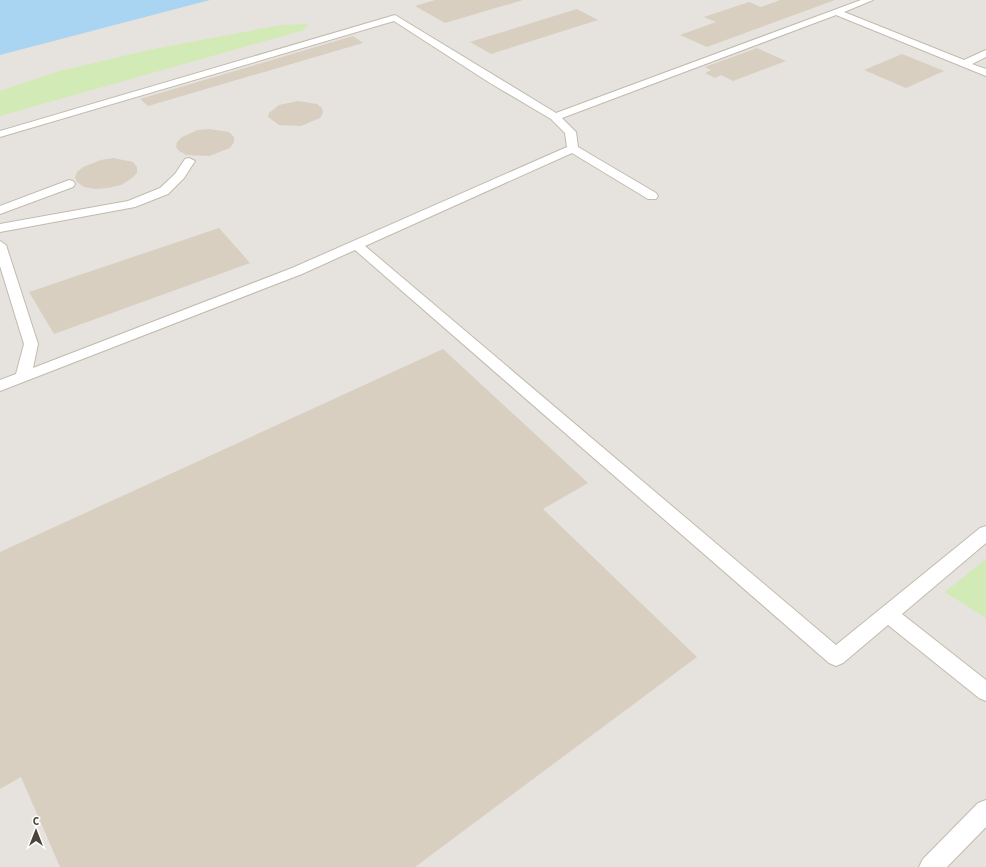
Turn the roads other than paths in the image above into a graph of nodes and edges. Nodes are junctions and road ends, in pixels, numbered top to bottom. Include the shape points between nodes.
1 (869, 0) edge
2 (836, 12) junction
3 (986, 53) edge
4 (964, 64) junction
5 (986, 73) edge
6 (555, 117) junction
7 (0, 134) edge
8 (573, 149) junction
9 (189, 161) dead end
10 (69, 184) dead end
11 (652, 196) dead end
12 (0, 210) edge
13 (0, 228) edge
14 (0, 245) edge
15 (357, 245) junction
16 (23, 377) junction
17 (0, 386) edge
18 (986, 533) edge
19 (888, 614) junction
20 (986, 692) edge
21 (986, 811) edge
22 (932, 867) edge

1 - 2 lane
2 - 4 lane
2 - 6 lane
3 - 4 lane
4 - 5 lane
6 - 7 lane via 395,18
6 - 8 lane via 570,132
8 - 11 lane
8 - 15 lane
9 - 13 lane via 180,176 164,191 131,204
10 - 12 lane
14 - 16 lane via 31,344
15 - 16 lane via 297,271
15 - 19 lane via 836,657
16 - 17 lane
18 - 19 lane
19 - 20 lane
21 - 22 lane

